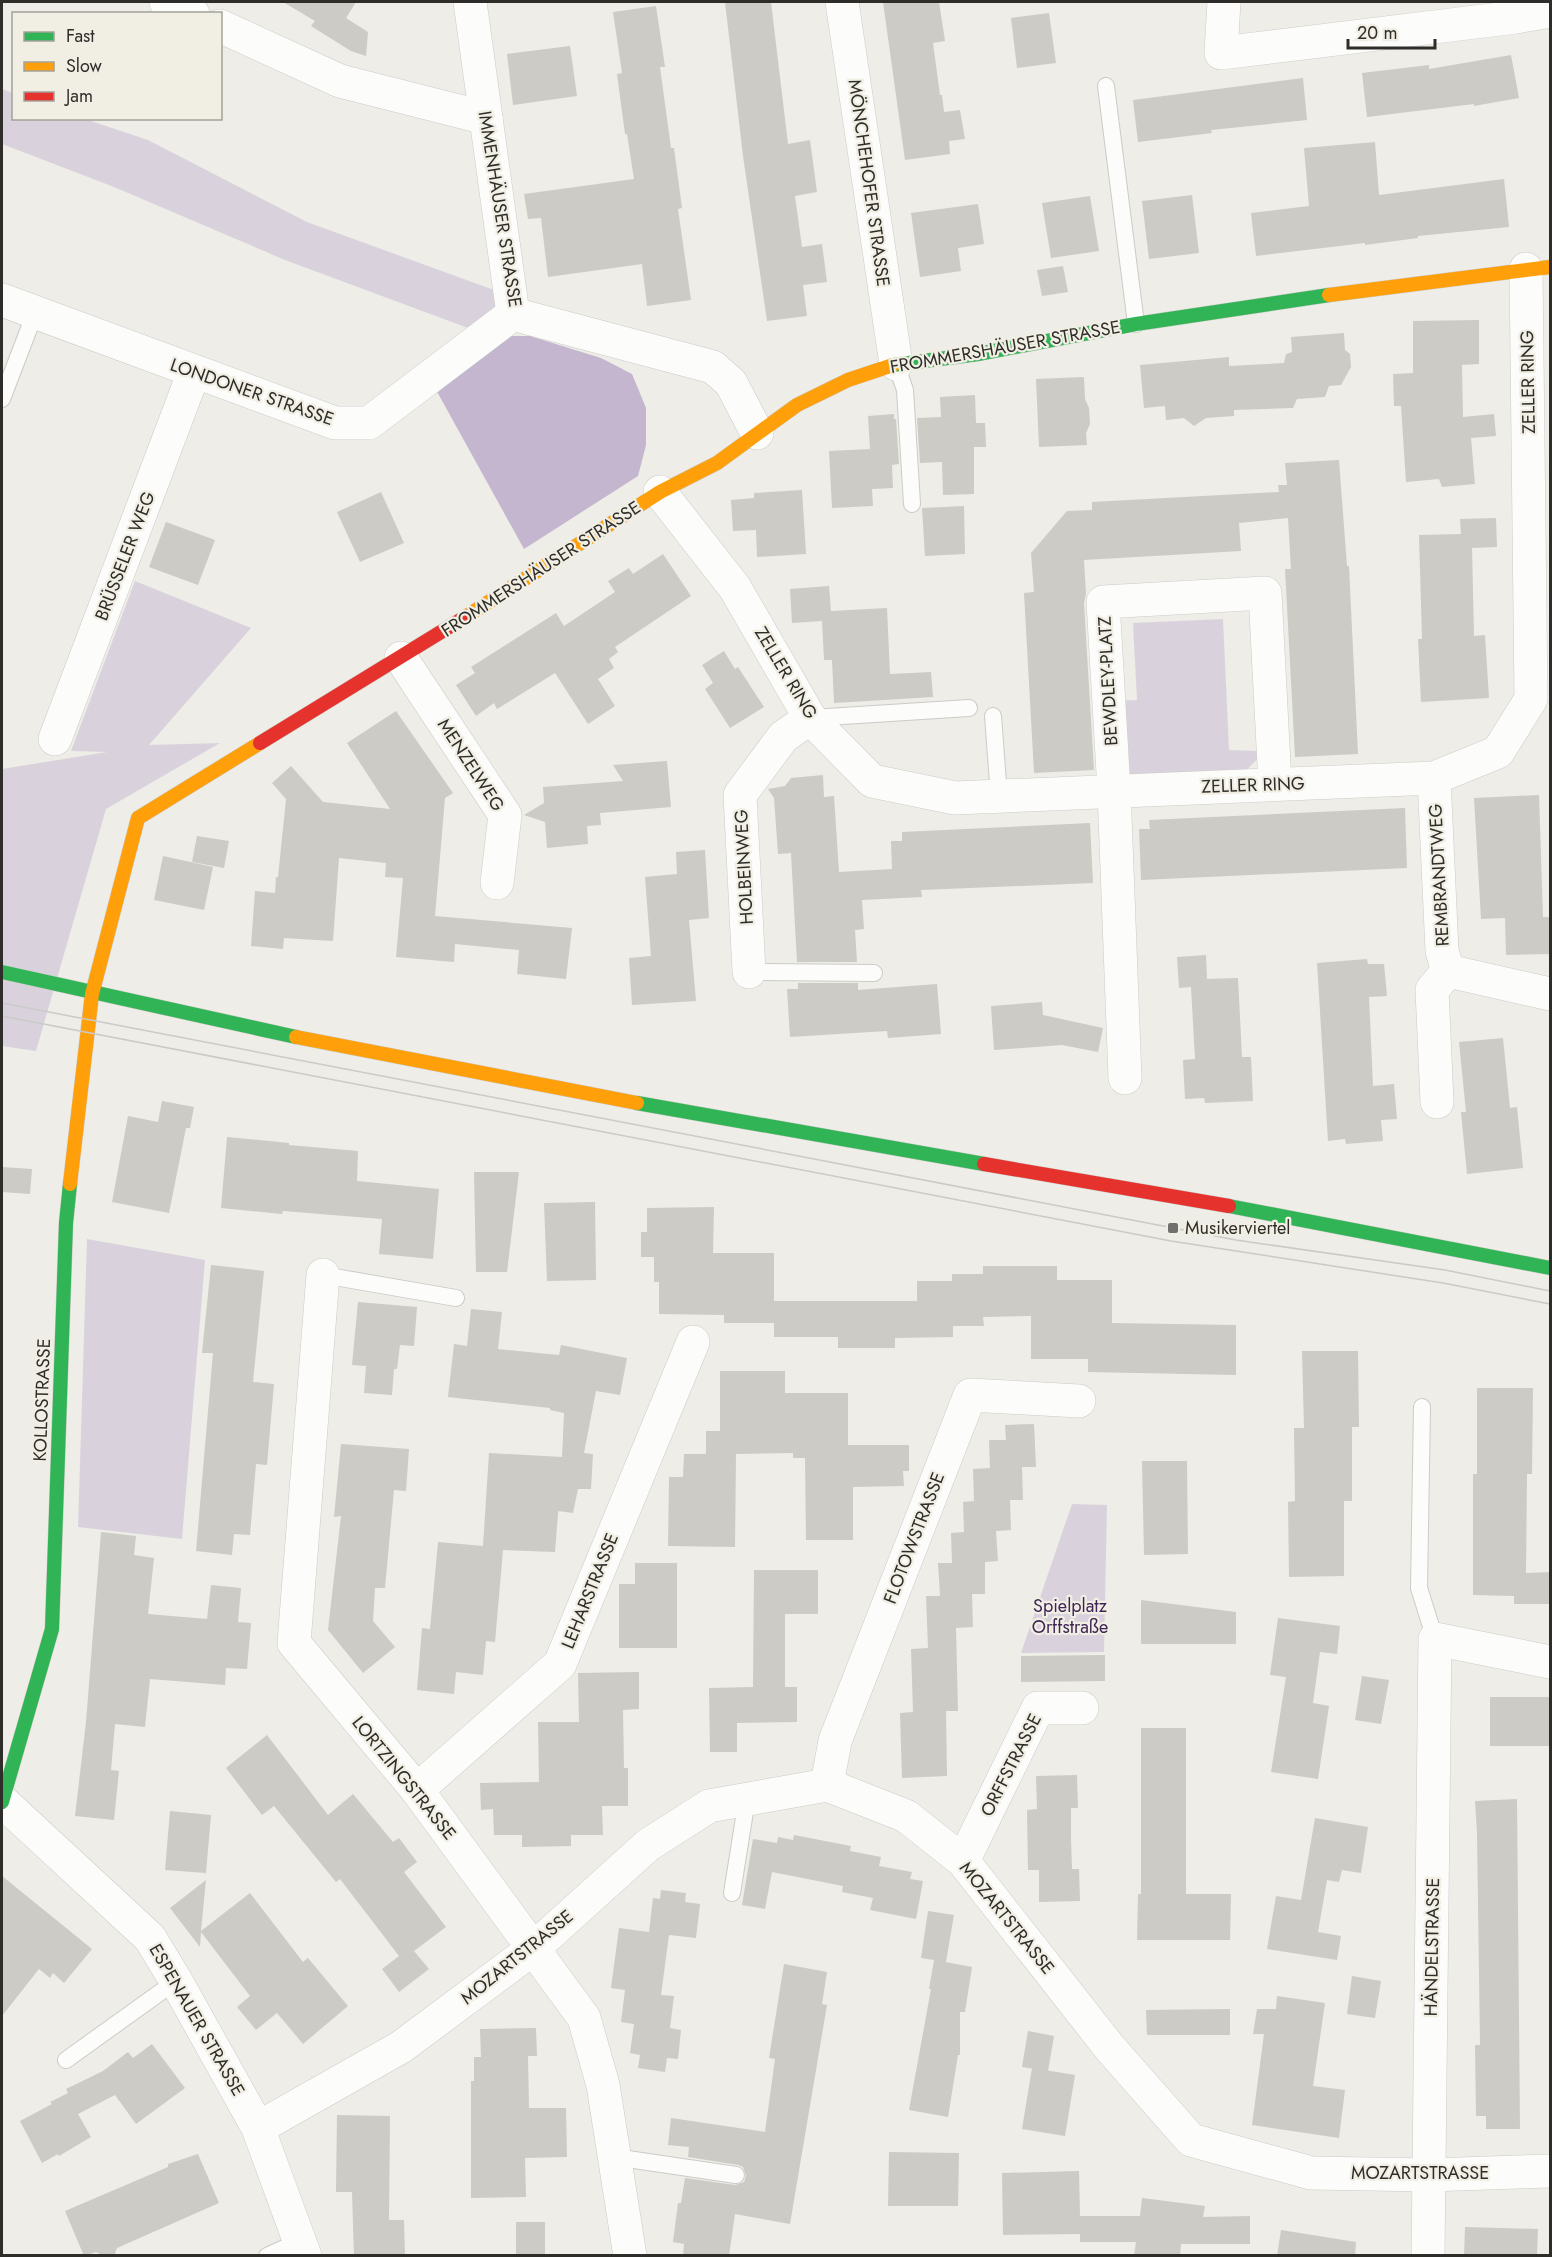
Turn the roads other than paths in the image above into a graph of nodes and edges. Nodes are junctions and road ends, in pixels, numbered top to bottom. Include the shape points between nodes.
1 (166, 2) edge
2 (470, 2) edge
3 (842, 2) edge
4 (1224, 2) edge
5 (1551, 11) edge
6 (188, 12) edge
7 (222, 27) edge
8 (1106, 86) dead end
9 (486, 118) junction
10 (1538, 268) edge
11 (2, 300) edge
12 (35, 313) junction
13 (513, 314) junction
14 (1136, 324) junction
15 (896, 364) junction
16 (194, 372) junction
17 (2, 399) edge
18 (757, 432) junction
19 (660, 492) junction
20 (912, 504) dead end
21 (401, 658) junction
22 (969, 708) dead end
23 (993, 716) dead end
24 (810, 718) junction
25 (55, 740) dead end
26 (1434, 778) junction
27 (1275, 784) junction
28 (1114, 790) junction
29 (999, 796) junction
30 (497, 883) dead end
31 (1448, 971) junction
32 (2, 972) edge
33 (749, 972) joint
34 (874, 973) dead end
35 (92, 994) junction
36 (1551, 994) edge
37 (1125, 1078) dead end
38 (1437, 1102) dead end
39 (1551, 1268) edge
40 (323, 1275) joint
41 (456, 1298) dead end
42 (693, 1342) dead end
43 (1079, 1401) dead end
44 (1422, 1407) dead end
45 (1435, 1639) junction
46 (1551, 1662) edge
47 (1082, 1708) dead end
48 (826, 1785) junction
49 (417, 1790) junction
50 (747, 1799) junction
51 (2, 1802) edge
52 (963, 1861) junction
53 (732, 1893) dead end
54 (534, 1948) junction
55 (176, 1981) junction
56 (66, 2060) dead end
57 (258, 2128) junction
58 (614, 2157) junction
59 (1551, 2171) edge
60 (736, 2175) dead end
61 (1429, 2175) junction
62 (303, 2248) edge
63 (267, 2256) edge
64 (630, 2256) edge
65 (1428, 2256) edge

1 - 6 street
2 - 9 street, IMMENHÄUSER STRASSE
3 - 15 street, MÖNCHEHOFER STRASSE
4 - 5 street via 1221,53
7 - 9 street via 340,81
8 - 14 lane, FROMMERSHÄUSER STRASSE
9 - 13 street, IMMENHÄUSER STRASSE
10 - 14 street, FROMMERSHÄUSER STRASSE
10 - 26 street, ZELLER RING via 1531,699 1498,752
11 - 12 street, LONDONER STRASSE
12 - 16 street, LONDONER STRASSE
12 - 17 lane
13 - 16 street, LONDONER STRASSE via 369,423 335,423
13 - 18 street, IMMENHÄUSER STRASSE via 712,367 731,382
14 - 15 street, FROMMERSHÄUSER STRASSE via 978,354
15 - 18 street, FROMMERSHÄUSER STRASSE via 848,380 797,405
15 - 20 lane via 905,390
16 - 25 street, BRÜSSELER WEG
18 - 19 street, FROMMERSHÄUSER STRASSE via 717,463
19 - 21 street, FROMMERSHÄUSER STRASSE
19 - 24 street, ZELLER RING via 735,588
21 - 30 street, MENZELWEG via 505,815
21 - 35 street, FROMMERSHÄUSER STRASSE via 138,818
22 - 24 lane
23 - 29 lane
24 - 29 street, ZELLER RING via 872,781 955,798
24 - 33 street, HOLBEINWEG via 783,736 740,795
26 - 27 street, ZELLER RING
26 - 31 street, REMBRANDTWEG via 1442,951
27 - 28 street, ZELLER RING
27 - 28 street, BEWDLEY-PLATZ via 1265,593 1103,602
28 - 29 street, ZELLER RING
28 - 37 street, BEWDLEY-PLATZ
31 - 36 street, REMBRANDTWEG
31 - 38 street, REMBRANDTWEG via 1432,990
32 - 35 street
33 - 34 lane
35 - 39 street via 718,1119 1281,1216
35 - 51 street, KOLLOSTRASSE via 66,1223 52,1629
40 - 41 lane
40 - 49 street, LORTZINGSTRASSE via 294,1643
42 - 49 street, LEHARSTRASSE via 560,1664
43 - 48 street, FLOTOWSTRASSE via 970,1395 835,1741
44 - 45 lane via 1419,1588
45 - 46 street
45 - 61 street, HÄNDELSTRASSE
47 - 52 street, ORFFSTRASSE via 1038,1708
48 - 50 street, MOZARTSTRASSE
48 - 52 street, MOZARTSTRASSE via 906,1816
49 - 54 street, LORTZINGSTRASSE
50 - 53 lane
50 - 54 street, MOZARTSTRASSE via 709,1806 648,1845
51 - 55 street, ESPENAUER STRASSE via 150,1938
52 - 61 street, MOZARTSTRASSE via 1110,2048 1191,2140 1311,2173
54 - 57 street, MOZARTSTRASSE via 401,2047
54 - 58 street, LORTZINGSTRASSE via 584,2018 603,2085
55 - 56 lane
55 - 57 street, ESPENAUER STRASSE
57 - 62 street, ESPENAUER STRASSE
58 - 60 lane
58 - 64 street, LORTZINGSTRASSE
59 - 61 street, MOZARTSTRASSE
61 - 65 street, HÄNDELSTRASSE
62 - 63 lane

